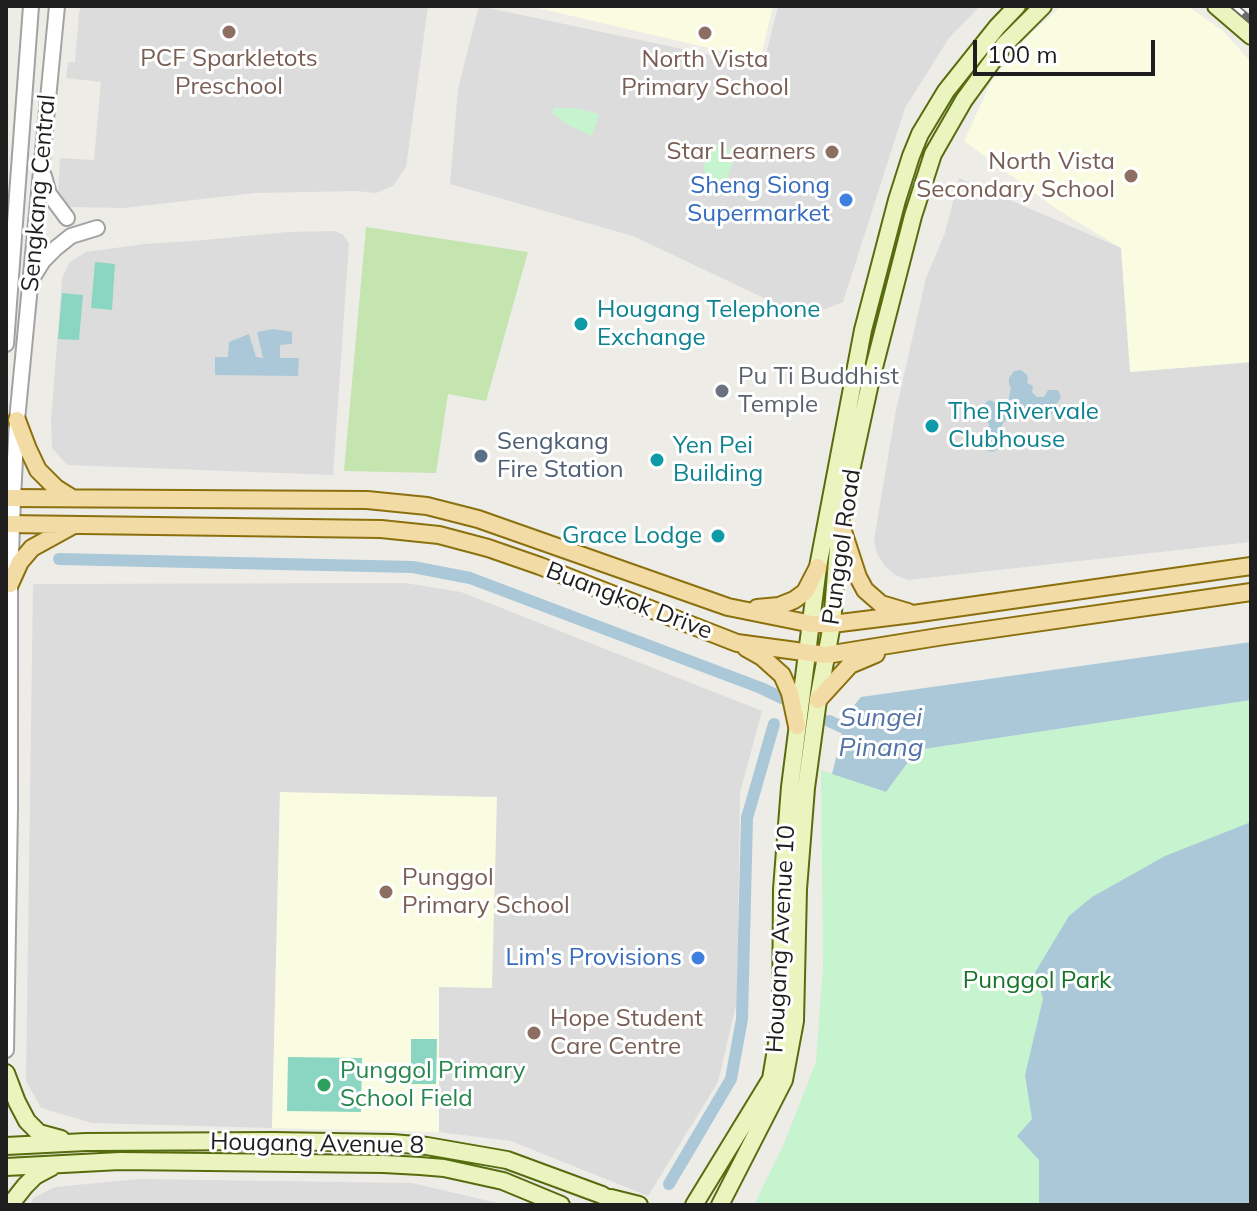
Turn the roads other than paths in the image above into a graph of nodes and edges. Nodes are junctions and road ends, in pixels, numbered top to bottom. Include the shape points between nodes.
1 (31, 6) edge
2 (57, 6) edge
3 (1017, 6) edge
4 (1043, 6) edge
5 (1216, 6) edge
6 (1251, 36) edge
7 (21, 164) junction
8 (41, 164) junction
9 (6, 182) edge
10 (67, 218) dead end
11 (97, 228) dead end
12 (31, 281) junction
13 (6, 300) edge
14 (9, 318) junction
15 (6, 344) edge
16 (17, 420) junction
17 (10, 498) edge
18 (73, 499) junction
19 (840, 522) junction
20 (9, 524) edge
21 (77, 524) junction
22 (1251, 566) edge
23 (818, 567) junction
24 (10, 584) junction
25 (1251, 592) edge
26 (728, 607) junction
27 (913, 614) junction
28 (812, 624) junction
29 (832, 624) junction
30 (737, 643) junction
31 (899, 644) junction
32 (808, 653) junction
33 (826, 655) junction
34 (818, 700) junction
35 (797, 726) junction
36 (6, 1050) edge
37 (6, 1073) edge
38 (86, 1142) junction
39 (6, 1146) edge
40 (56, 1164) junction
41 (6, 1167) edge
42 (706, 1185) junction
43 (602, 1195) junction
44 (729, 1197) edge
45 (10, 1205) edge
46 (561, 1205) edge
47 (618, 1205) edge
48 (639, 1205) edge
49 (682, 1205) edge
50 (694, 1205) edge
51 (720, 1205) edge

1 - 7 street, Sengkang Central
2 - 8 street, Sengkang Central
3 - 23 main road, Punggol Road via 946,91 911,156 863,330
4 - 19 main road, Punggol Road via 1004,45 933,154 870,383
5 - 6 main road
7 - 9 street
7 - 14 street, Sengkang Central
8 - 10 street via 49,194
8 - 12 street, Sengkang Central
11 - 12 street via 71,236 56,248
12 - 16 street, Sengkang Central
13 - 14 street
14 - 15 street, Sengkang Central
16 - 17 street, Sengkang Central
16 - 18 main road via 38,470
17 - 18 main road, Buangkok Drive
17 - 20 street, Sengkang Central
18 - 26 main road, Buangkok Drive via 367,500 427,506
19 - 27 main road via 865,590 881,604
19 - 29 main road, Punggol Road
20 - 21 main road, Buangkok Drive
20 - 24 street, Sengkang Central
21 - 24 main road via 32,548
21 - 30 main road, Buangkok Drive via 381,529 439,535 540,566
22 - 27 main road, Buangkok Drive
23 - 26 main road via 805,592 794,600 755,609
23 - 28 main road, Punggol Road
24 - 36 street, Sengkang Central
25 - 31 main road, Buangkok Drive
26 - 28 main road, Buangkok Drive
27 - 29 main road, Buangkok Drive
28 - 29 main road, Buangkok Drive
28 - 32 main road, Punggol Road
29 - 33 main road, Punggol Road
30 - 32 main road, Buangkok Drive
30 - 35 main road via 782,675
31 - 33 main road, Buangkok Drive
31 - 34 main road via 850,665
32 - 33 main road, Buangkok Drive
32 - 35 main road, Hougang Avenue 10
33 - 34 main road, Hougang Avenue 10
34 - 44 main road, Hougang Avenue 10 via 800,857 795,1021 784,1080
35 - 42 main road, Hougang Avenue 10 via 782,889 781,1020 771,1079
37 - 38 main road via 23,1115 39,1133
38 - 39 main road, Hougang Avenue 8
38 - 43 main road, Hougang Avenue 8 via 427,1146 507,1160
40 - 41 main road, Hougang Avenue 8
40 - 45 main road via 35,1176
40 - 46 main road, Hougang Avenue 8 via 420,1166 503,1181
42 - 49 main road
42 - 50 main road, Hougang Avenue 10
43 - 47 main road, Hougang Avenue 8
43 - 48 main road
44 - 51 main road, Hougang Avenue 10

